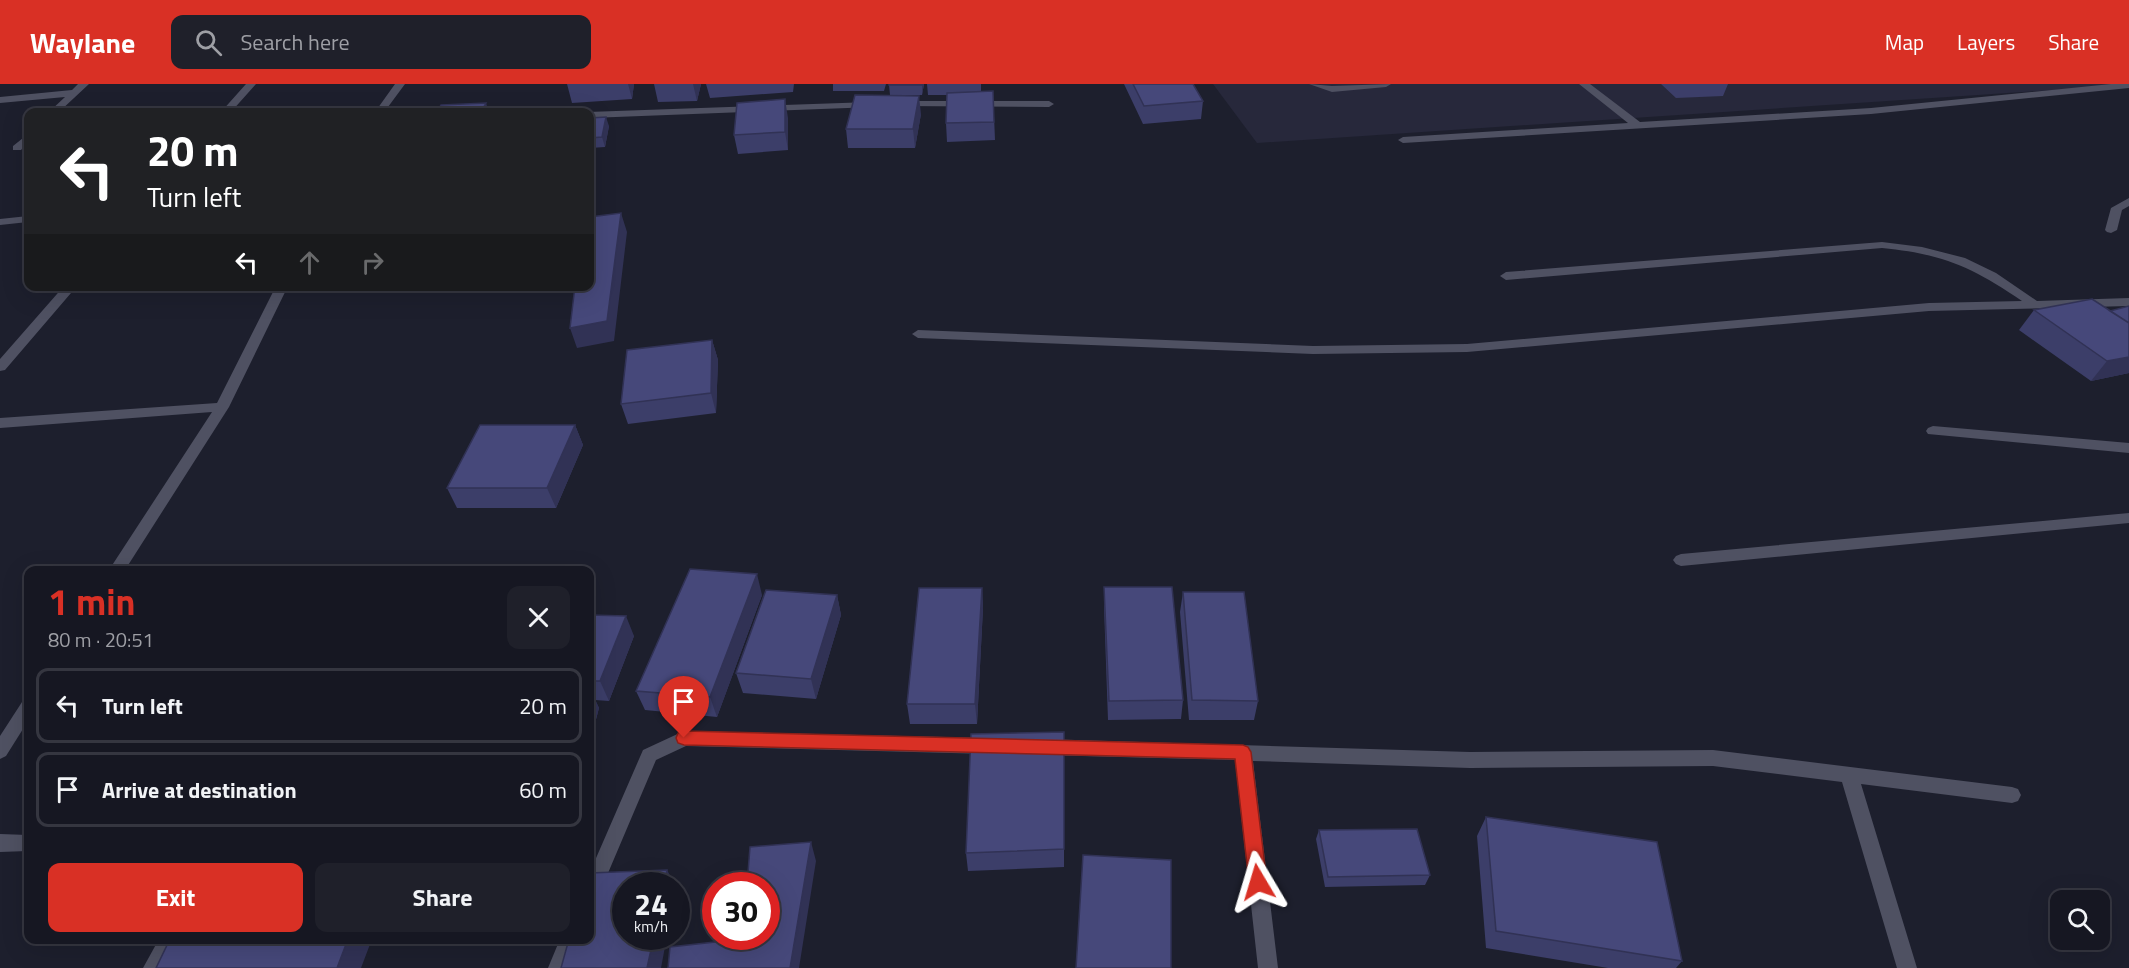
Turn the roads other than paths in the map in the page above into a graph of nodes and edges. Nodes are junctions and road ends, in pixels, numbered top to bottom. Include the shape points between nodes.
1 (84, 84) edge
2 (251, 84) edge
3 (400, 84) edge
4 (1314, 84) edge
5 (1386, 84) edge
6 (1584, 84) edge
7 (2112, 85) edge
8 (2129, 85) edge
9 (75, 93) junction
10 (0, 100) edge
11 (1049, 104) dead end
12 (58, 108) edge
13 (230, 108) edge
14 (383, 108) edge
15 (594, 115) edge
16 (1637, 125) junction
17 (1403, 140) dead end
18 (24, 141) edge
19 (16, 148) dead end
20 (2129, 201) edge
21 (24, 219) edge
22 (0, 222) edge
23 (2111, 230) dead end
24 (1506, 276) dead end
25 (67, 291) edge
26 (280, 291) edge
27 (2129, 302) edge
28 (2033, 303) junction
29 (918, 334) dead end
30 (0, 367) edge
31 (222, 407) junction
32 (0, 423) edge
33 (1933, 431) dead end
34 (2129, 448) edge
35 (2129, 518) edge
36 (1682, 560) dead end
37 (120, 566) edge
38 (24, 713) edge
39 (1005, 746) edge
40 (1029, 747) edge
41 (0, 751) edge
42 (1243, 752) junction
43 (1849, 774) junction
44 (2012, 795) dead end
45 (0, 843) edge
46 (24, 843) edge
47 (594, 884) edge
48 (167, 944) edge
49 (568, 944) edge
50 (153, 968) edge
51 (558, 968) edge
52 (1268, 968) edge
53 (1907, 968) edge

1 - 9 street
2 - 13 street
3 - 14 street
4 - 5 street via 1332,89
6 - 16 street
7 - 8 street
7 - 16 street via 1871,111
9 - 10 street
9 - 12 street
11 - 15 street via 899,104
16 - 17 street
18 - 19 street
20 - 23 street via 2117,208
21 - 22 street
24 - 28 street via 1882,245 1921,249 1962,261
25 - 30 street
26 - 31 street
27 - 28 street
28 - 29 street via 1929,307 1467,348 1313,350
31 - 32 street
31 - 37 street
33 - 34 street
35 - 36 street
38 - 41 street
39 - 47 street via 684,738 649,755
40 - 42 street
42 - 43 street via 1470,760 1713,758
42 - 52 street
43 - 44 street
43 - 53 street
45 - 46 street
48 - 50 street
49 - 51 street

